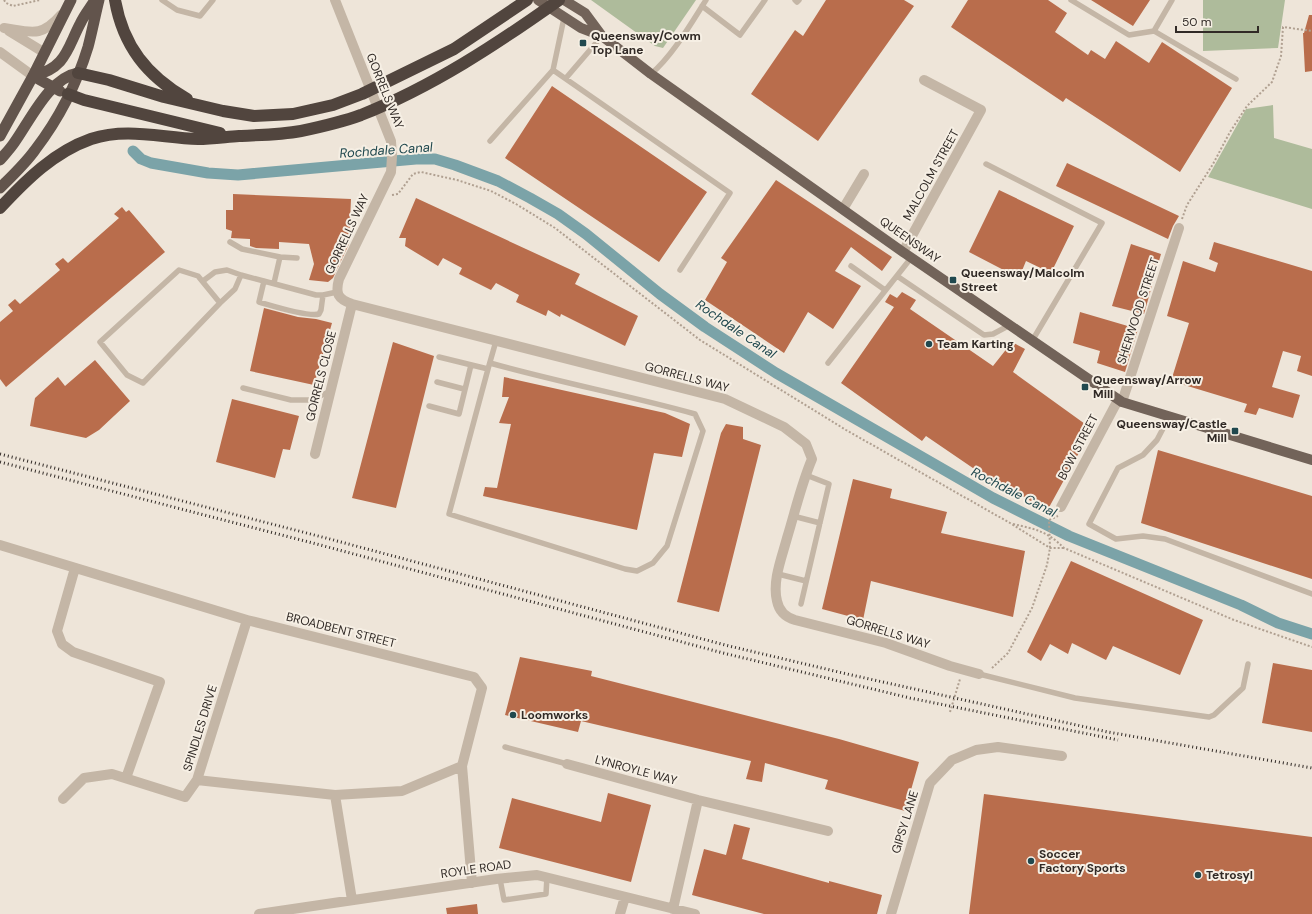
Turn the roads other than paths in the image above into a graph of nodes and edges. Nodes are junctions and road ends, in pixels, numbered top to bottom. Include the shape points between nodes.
1 (95, 0) edge
2 (99, 0) edge
3 (115, 0) edge
4 (162, 0) edge
5 (213, 0) edge
6 (336, 0) edge
7 (527, 0) edge
8 (538, 0) edge
9 (559, 0) edge
10 (564, 0) edge
11 (706, 0) edge
12 (765, 0) edge
13 (795, 0) edge
14 (799, 0) edge
15 (1071, 0) edge
16 (1172, 0) edge
17 (69, 5) edge
18 (702, 6) junction
19 (564, 18) junction
20 (2, 27) edge
21 (1154, 31) junction
22 (602, 36) junction
23 (0, 52) edge
24 (46, 53) junction
25 (60, 62) junction
26 (552, 70) junction
27 (78, 73) junction
28 (651, 74) junction
29 (33, 76) junction
30 (566, 78) junction
31 (1236, 79) dead end
32 (924, 80) dead end
33 (54, 88) junction
34 (68, 94) junction
35 (196, 104) junction
36 (0, 136) edge
37 (239, 136) junction
38 (490, 141) dead end
39 (0, 160) edge
40 (986, 164) dead end
41 (864, 174) dead end
42 (0, 188) edge
43 (381, 192) joint
44 (0, 208) edge
45 (843, 209) junction
46 (1179, 228) road end
47 (230, 242) dead end
48 (903, 252) junction
49 (280, 256) junction
50 (297, 258) dead end
51 (911, 258) junction
52 (851, 266) dead end
53 (680, 270) dead end
54 (241, 275) junction
55 (897, 276) junction
56 (202, 281) junction
57 (264, 281) junction
58 (274, 284) junction
59 (885, 290) junction
60 (337, 292) junction
61 (323, 296) junction
62 (220, 303) junction
63 (352, 304) junction
64 (1010, 325) junction
65 (496, 341) junction
66 (1032, 341) junction
67 (439, 357) dead end
68 (828, 363) dead end
69 (471, 365) junction
70 (489, 366) junction
71 (437, 382) dead end
72 (243, 388) dead end
73 (464, 389) junction
74 (331, 391) junction
75 (1120, 401) junction
76 (429, 406) dead end
77 (1169, 417) junction
78 (315, 454) dead end
79 (1312, 460) edge
80 (806, 474) junction
81 (1061, 507) dead end
82 (794, 516) junction
83 (820, 523) junction
84 (0, 545) edge
85 (75, 568) junction
86 (778, 574) junction
87 (806, 581) junction
88 (1312, 594) edge
89 (801, 604) dead end
90 (246, 620) junction
91 (1248, 664) dead end
92 (979, 674) joint
93 (505, 747) dead end
94 (1062, 756) dead end
95 (567, 764) joint
96 (462, 766) junction
97 (126, 778) junction
98 (197, 780) junction
99 (335, 795) junction
100 (63, 799) dead end
101 (698, 800) junction
102 (828, 832) dead end
103 (547, 877) junction
104 (500, 879) junction
105 (472, 883) junction
106 (625, 897) junction
107 (352, 900) junction
108 (673, 909) junction
109 (259, 914) edge
110 (620, 914) edge
111 (695, 914) edge
112 (891, 914) edge

1 - 25 highway
2 - 27 highway via 88,47
3 - 35 highway via 119,18 130,44 140,59 155,77 174,92
4 - 5 lane via 177,10 200,16
6 - 43 street, GORRELS WAY via 391,141 391,172
7 - 35 highway via 454,49 362,94 325,107 292,114 254,116
8 - 19 main road, QUEENSWAY
9 - 37 highway via 517,30 454,69 360,115 286,133
10 - 22 main road, QUEENSWAY via 585,13
11 - 18 lane
12 - 18 lane via 740,35
13 - 14 lane
15 - 21 lane via 1129,35
16 - 21 lane
17 - 20 street via 53,25 41,32
17 - 24 highway
18 - 28 lane via 659,68
19 - 22 main road, QUEENSWAY via 580,28
19 - 26 lane
20 - 24 street
21 - 31 lane
22 - 28 main road, QUEENSWAY
22 - 30 lane
23 - 29 street
24 - 25 highway
24 - 29 highway
25 - 27 highway
25 - 29 highway via 50,70
26 - 30 lane
26 - 38 lane
27 - 33 highway via 66,77
27 - 34 highway
27 - 35 highway via 164,98
28 - 45 main road, QUEENSWAY
29 - 33 highway
29 - 36 highway
30 - 53 lane via 730,193
32 - 48 street, MALCOLM STREET via 981,110
33 - 34 highway
33 - 39 highway via 36,108
34 - 37 highway via 200,129
34 - 42 highway via 34,152
37 - 44 highway via 198,138 128,133 91,139 74,146 39,170
40 - 66 lane via 1102,223
41 - 45 street
43 - 60 street, GORRELLS WAY via 339,279
45 - 48 main road, QUEENSWAY
46 - 75 street, SHERWOOD STREET
47 - 49 lane via 242,249
48 - 51 main road, QUEENSWAY
49 - 50 lane
49 - 58 lane
51 - 55 lane
51 - 64 main road, QUEENSWAY
52 - 59 lane
54 - 56 lane via 228,270 215,272
54 - 57 lane
54 - 62 lane via 235,289
55 - 59 lane
55 - 64 lane via 984,335 994,334
56 - 62 lane
56 - 62 lane via 198,276 179,270 100,342 127,375 143,383
57 - 58 lane
57 - 61 lane via 259,302 297,312 319,314
58 - 61 lane
59 - 68 lane
60 - 61 lane
60 - 63 street, GORRELLS WAY via 342,300
63 - 65 street, GORRELLS WAY
63 - 74 street, GORRELS CLOSE
64 - 66 main road, QUEENSWAY
65 - 70 lane
65 - 80 street, GORRELLS WAY via 725,399 784,427 806,444 812,459
66 - 75 main road, QUEENSWAY
67 - 69 lane
69 - 70 lane
69 - 73 lane
70 - 70 lane via 695,414 703,432 666,546 653,564 637,570 625,569 449,514
71 - 73 lane
72 - 74 lane via 291,400 311,400
73 - 76 lane via 458,414
74 - 78 street, GORRELS CLOSE
75 - 77 main road, QUEENSWAY
75 - 81 street, BOW STREET
77 - 79 main road, QUEENSWAY
77 - 88 lane via 1157,440 1143,455 1118,468 1089,524 1116,539 1143,536 1165,539
80 - 82 street, GORRELLS WAY
80 - 83 lane via 829,484
82 - 83 lane
82 - 86 street, GORRELLS WAY
83 - 87 lane
84 - 85 street, BROADBENT STREET
85 - 90 street, BROADBENT STREET
85 - 97 street via 57,631 62,644 73,652 160,682
86 - 87 lane
86 - 92 street, GORRELLS WAY via 776,600 781,611 789,618 886,643
87 - 89 lane
90 - 96 street, BROADBENT STREET via 474,677 482,688
90 - 98 street, SPINDLES DRIVE
91 - 92 lane via 1243,688 1214,716 1209,717 1075,698
93 - 95 lane
94 - 112 street, GIPSY LANE via 998,747 976,750 952,760 930,783
95 - 101 street, LYNROYLE WAY
96 - 99 street, SPINDLES DRIVE via 402,791
96 - 105 street, BROADBENT STREET
97 - 98 street via 184,797
97 - 100 street via 112,774 84,778
98 - 99 street, SPINDLES DRIVE
99 - 107 street
101 - 102 street, LYNROYLE WAY
101 - 108 street
103 - 104 street, ROYLE ROAD via 527,875
103 - 104 lane via 546,894 504,900
103 - 106 street, ROYLE ROAD
104 - 105 street, ROYLE ROAD
105 - 107 street, ROYLE ROAD
106 - 108 street, ROYLE ROAD
106 - 110 street
107 - 109 street, ROYLE ROAD
108 - 111 street, ROYLE ROAD

